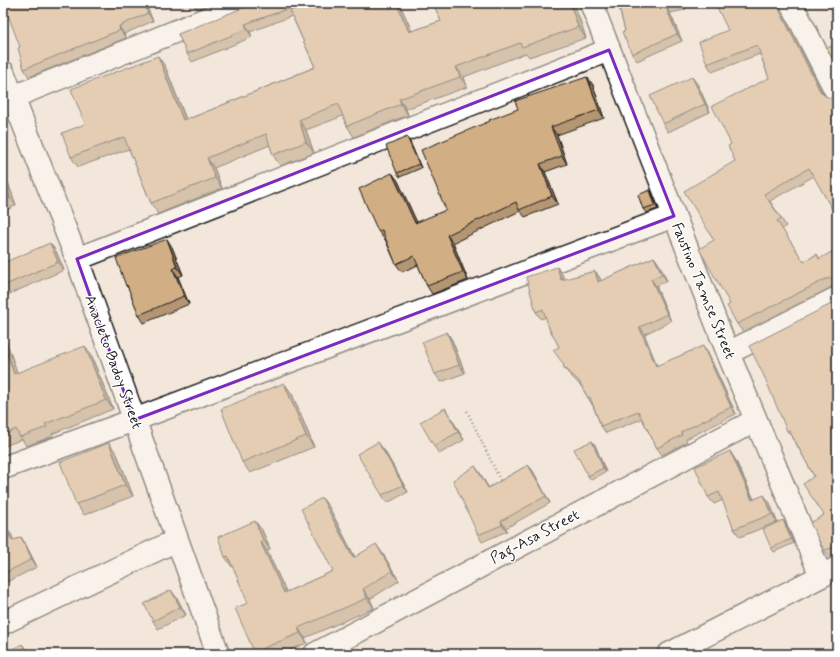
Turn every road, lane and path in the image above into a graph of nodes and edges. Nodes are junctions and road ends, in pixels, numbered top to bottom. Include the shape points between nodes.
1 (246, 3) edge
2 (591, 3) edge
3 (791, 3) edge
4 (609, 50) junction
5 (3, 72) edge
6 (837, 93) edge
7 (8, 99) edge
8 (674, 216) junction
9 (77, 258) junction
10 (837, 298) edge
11 (728, 354) junction
12 (467, 411) dead end
13 (134, 420) junction
14 (756, 420) junction
15 (3, 468) edge
16 (505, 490) edge
17 (177, 540) junction
18 (829, 572) edge
19 (3, 623) edge
20 (218, 654) edge
21 (315, 654) edge
22 (668, 654) edge

1 - 7 street
2 - 4 street, Faustino Tamse Street
3 - 6 street
4 - 8 street, Faustino Tamse Street
4 - 9 street
5 - 7 street, Anacleto Badoy Street
7 - 9 street, Anacleto Badoy Street
8 - 11 street, Faustino Tamse Street
8 - 13 street
9 - 13 street, Anacleto Badoy Street
10 - 11 street
11 - 14 street, Faustino Tamse Street
12 - 16 path
13 - 15 street
13 - 17 street, Anacleto Badoy Street
14 - 18 street, Faustino Tamse Street
14 - 21 street, Pag-Asa Street
17 - 19 street
17 - 20 street, Anacleto Badoy Street
18 - 22 street

